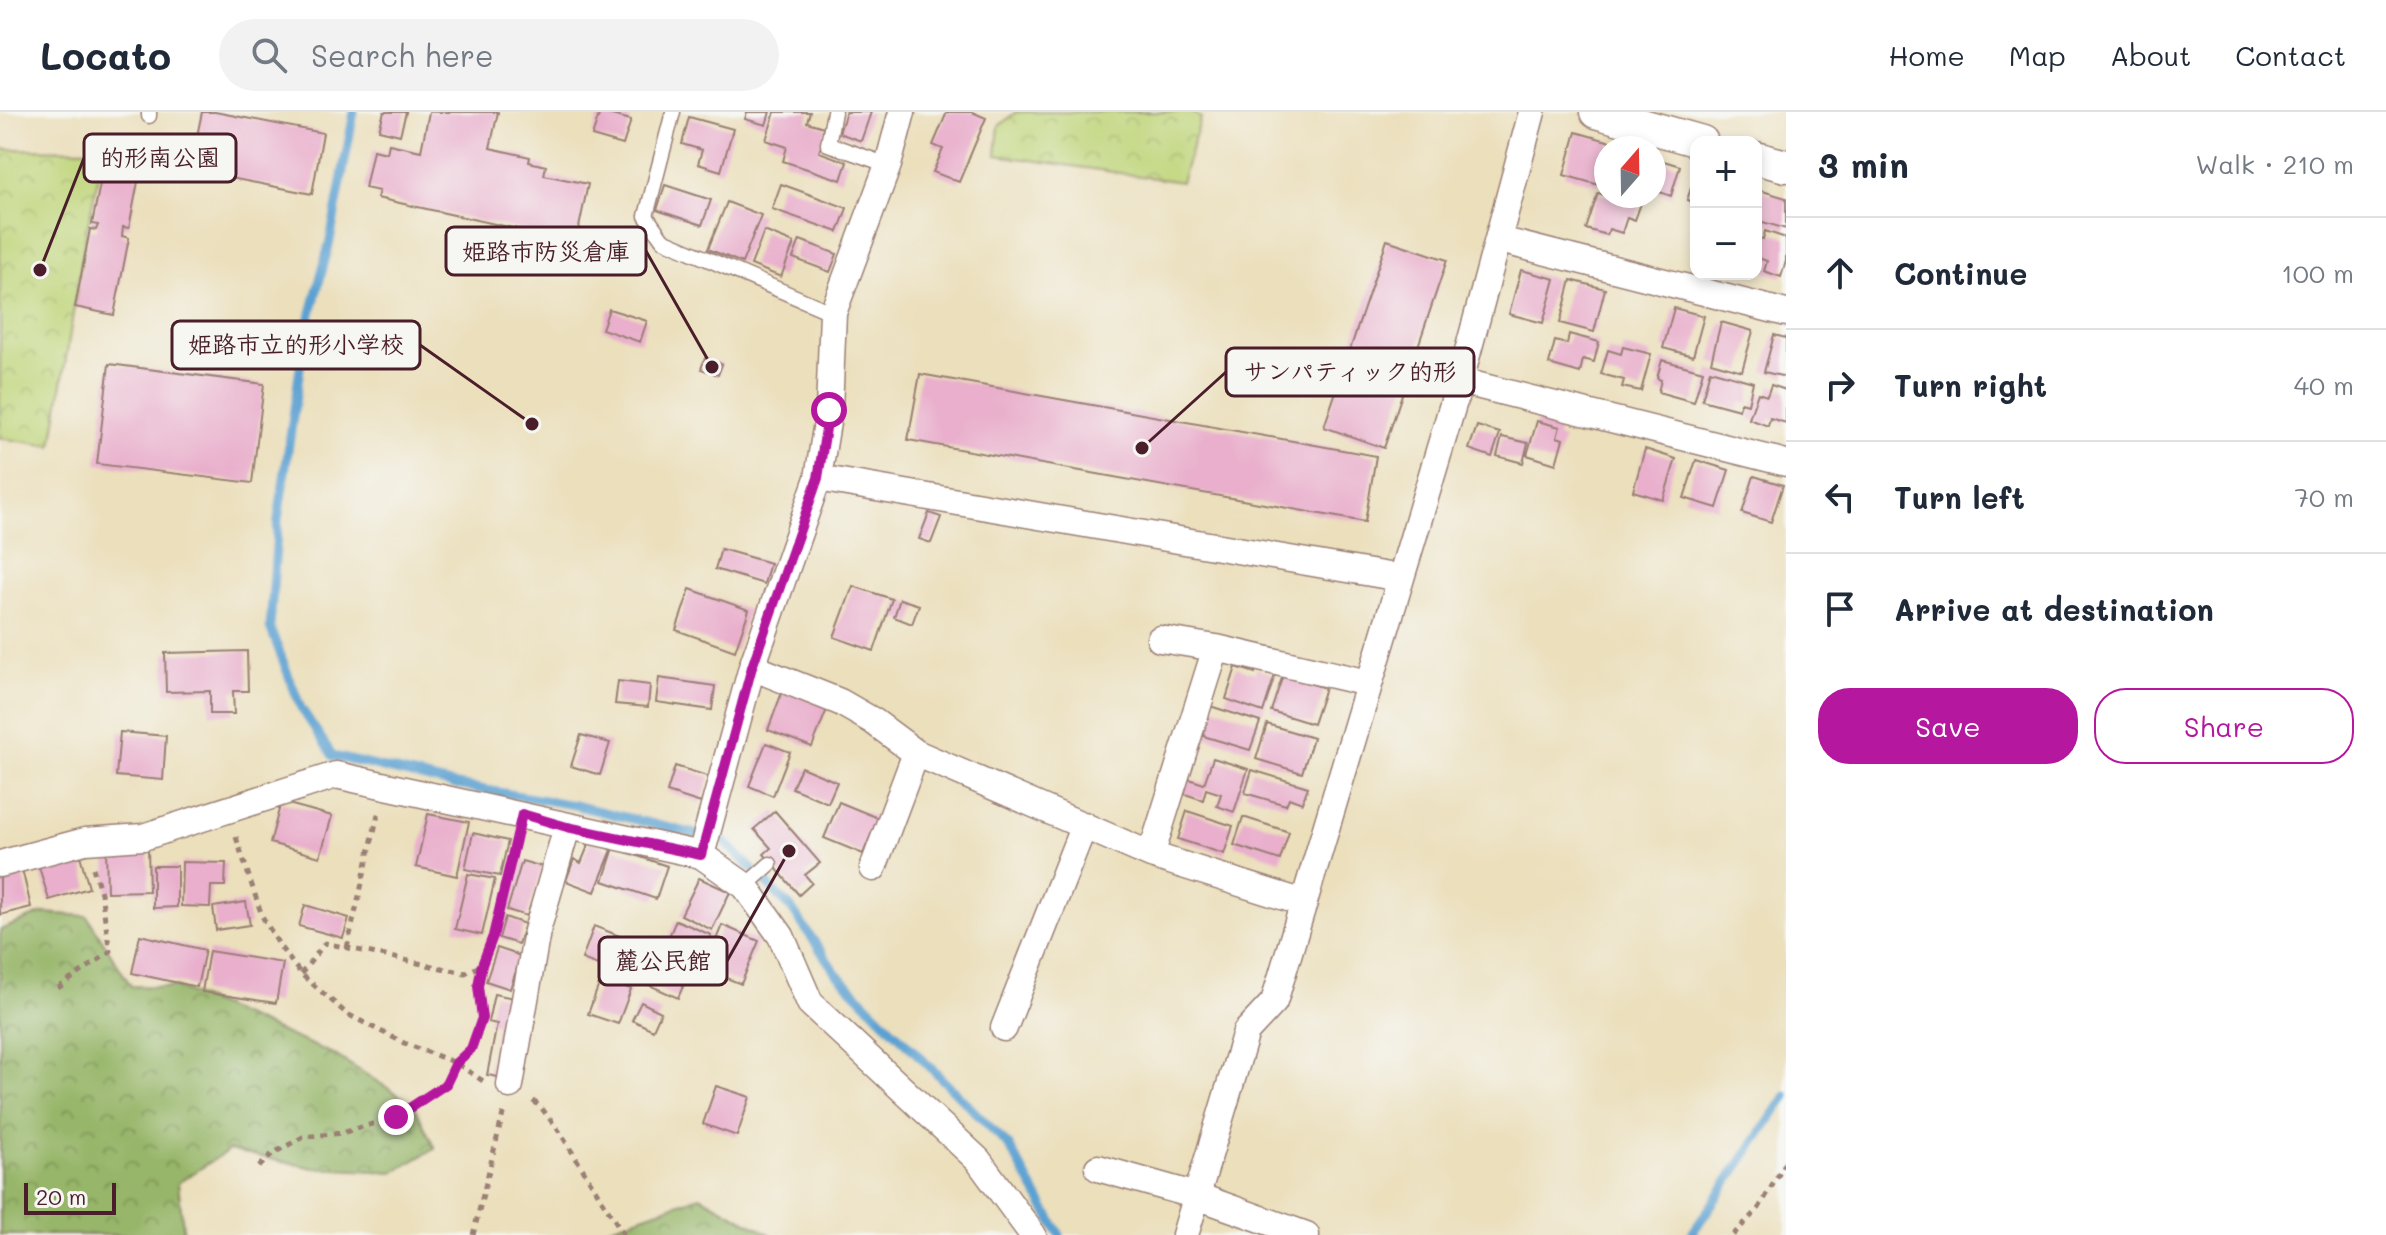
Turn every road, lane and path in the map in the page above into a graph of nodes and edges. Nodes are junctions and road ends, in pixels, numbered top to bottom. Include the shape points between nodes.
1 (673, 112) edge
2 (834, 112) edge
3 (902, 112) edge
4 (1532, 112) edge
5 (1596, 112) edge
6 (1690, 139) edge
7 (1762, 160) edge
8 (888, 165) junction
9 (1786, 166) edge
10 (1500, 240) junction
11 (833, 313) junction
12 (1786, 313) edge
13 (1460, 381) junction
14 (1786, 463) edge
15 (818, 478) junction
16 (1400, 578) junction
17 (1160, 639) dead end
18 (1216, 648) junction
19 (752, 667) junction
20 (1368, 683) junction
21 (916, 753) junction
22 (384, 785) junction
23 (227, 810) junction
24 (522, 814) junction
25 (1084, 825) junction
26 (567, 827) junction
27 (85, 841) junction
28 (701, 855) junction
29 (1151, 855) junction
30 (0, 864) edge
31 (770, 864) dead end
32 (873, 868) dead end
33 (745, 886) junction
34 (1304, 903) junction
35 (347, 948) junction
36 (482, 965) junction
37 (301, 974) junction
38 (58, 988) dead end
39 (1004, 1028) dead end
40 (456, 1063) junction
41 (509, 1091) junction
42 (1786, 1162) edge
43 (259, 1167) dead end
44 (1098, 1168) dead end
45 (1197, 1196) junction
46 (473, 1235) edge
47 (624, 1235) edge
48 (1033, 1235) edge
49 (1185, 1235) edge
50 (1306, 1235) edge
51 (1733, 1235) edge

1 - 11 lane via 646,216 663,240
2 - 8 lane via 828,144
3 - 8 street
4 - 10 street
5 - 6 street
7 - 9 street
8 - 11 street
10 - 12 street
10 - 13 street
11 - 15 street via 829,410
13 - 14 street
13 - 16 street
15 - 16 street
15 - 19 street
16 - 20 street
17 - 18 street
18 - 20 street
18 - 29 street
19 - 21 street via 840,702
19 - 28 street
20 - 34 street
21 - 25 street
21 - 32 street
22 - 23 street via 336,775
22 - 24 street
22 - 35 path
23 - 27 street via 143,837
23 - 37 path via 262,916
24 - 26 street
24 - 36 path
25 - 29 street
25 - 39 street
26 - 28 street
26 - 41 street via 537,931
27 - 30 street
27 - 38 path via 101,893 110,952
28 - 33 street
29 - 34 street
31 - 33 lane
33 - 48 street via 781,936 810,1003 978,1160
34 - 45 street via 1274,1002 1246,1032
35 - 36 path via 465,973
35 - 37 path via 325,943
36 - 40 path via 482,1018 471,1049
37 - 40 path via 347,1014
40 - 41 path
40 - 43 path via 446,1084 396,1117 342,1133 303,1137
41 - 46 path
41 - 47 path via 540,1106
42 - 51 path via 1759,1208
44 - 45 street
45 - 49 street
45 - 50 street

